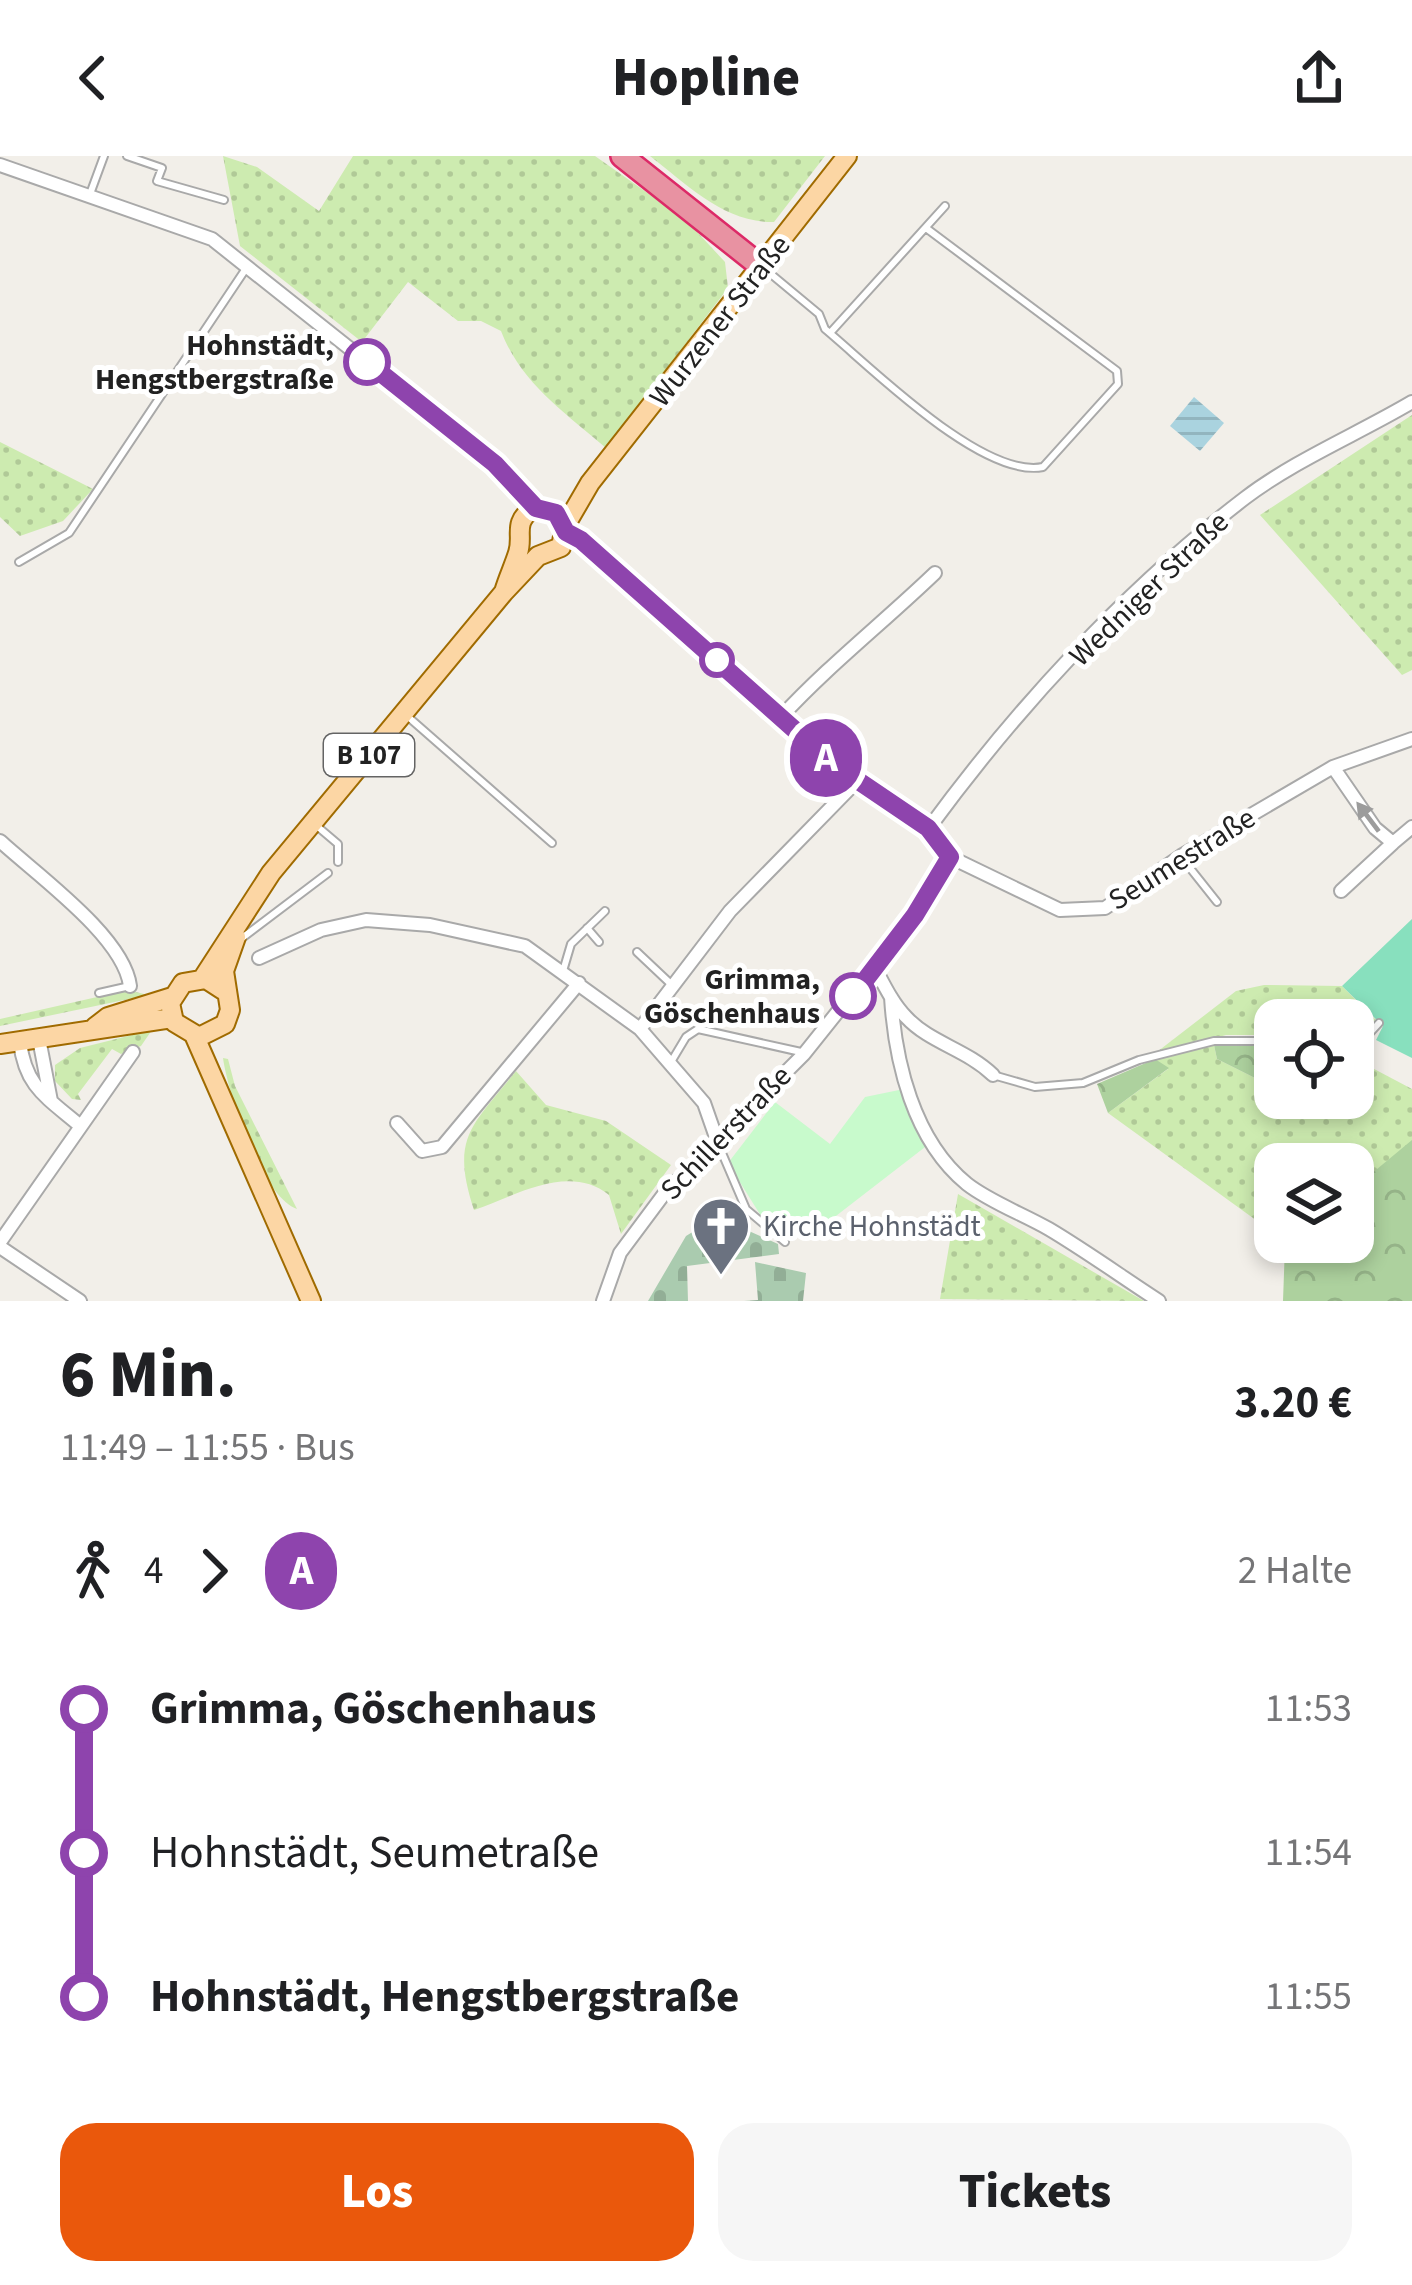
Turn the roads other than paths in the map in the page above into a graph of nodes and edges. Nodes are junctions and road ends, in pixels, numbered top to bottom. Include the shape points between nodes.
1 (104, 156) edge
2 (127, 156) edge
3 (622, 156) edge
4 (847, 156) edge
5 (0, 165) edge
6 (90, 194) junction
7 (224, 200) dead end
8 (945, 206) dead end
9 (926, 228) junction
10 (247, 267) junction
11 (763, 268) junction
12 (830, 333) junction
13 (1412, 402) edge
14 (548, 519) junction
15 (530, 551) junction
16 (19, 562) dead end
17 (935, 573) dead end
18 (404, 713) junction
19 (781, 717) junction
20 (1412, 739) edge
21 (1333, 767) junction
22 (857, 781) junction
23 (313, 822) junction
24 (1412, 827) edge
25 (928, 828) junction
26 (0, 841) edge
27 (553, 843) dead end
28 (1393, 843) junction
29 (1181, 856) junction
30 (950, 857) junction
31 (338, 862) dead end
32 (328, 873) dead end
33 (1341, 891) dead end
34 (1217, 902) dead end
35 (605, 911) dead end
36 (238, 920) junction
37 (587, 928) junction
38 (599, 942) dead end
39 (234, 943) junction
40 (637, 952) dead end
41 (260, 958) dead end
42 (875, 968) junction
43 (563, 970) junction
44 (203, 978) junction
45 (579, 983) junction
46 (130, 986) joint
47 (674, 986) junction
48 (224, 990) junction
49 (99, 993) dead end
50 (172, 997) junction
51 (891, 997) junction
52 (172, 1018) junction
53 (1379, 1023) dead end
54 (95, 1027) junction
55 (1374, 1028) edge
56 (640, 1029) junction
57 (218, 1031) junction
58 (195, 1037) junction
59 (1254, 1041) edge
60 (20, 1042) edge
61 (133, 1052) dead end
62 (804, 1054) junction
63 (670, 1063) junction
64 (993, 1076) joint
65 (222, 1101) junction
66 (397, 1123) dead end
67 (78, 1124) junction
68 (718, 1143) junction
69 (785, 1242) dead end
70 (0, 1244) edge
71 (80, 1301) edge
72 (311, 1301) edge
73 (603, 1301) edge
74 (1159, 1301) edge

1 - 6 lane
2 - 7 lane via 162,168 157,181
3 - 11 highway
4 - 11 main road, Wurzener Straße / B 107
5 - 6 street
6 - 10 street via 201,232
8 - 9 lane
9 - 12 lane
9 - 12 lane via 1117,370 1118,384 1048,463 1029,468 963,445
10 - 14 street via 495,464
10 - 16 lane via 68,533
11 - 12 lane
11 - 14 main road, Wurzener Straße / B 107 via 590,484
13 - 25 street, Wedniger Straße via 1248,496 1165,567 980,759
14 - 15 main road, Wurzener Straße / B 107 via 517,532
14 - 15 main road, Wurzener Straße / B 107 via 557,550
14 - 19 street, Seumestraße
15 - 18 main road, Wurzener Straße / B 107
17 - 19 street
18 - 23 main road, Wurzener Straße / B 107
18 - 27 lane
19 - 22 street, Seumestraße
20 - 21 street, Seumestraße
28 -> 21 street
21 - 29 street, Seumestraße
22 - 25 street, Seumestraße
22 - 47 street via 755,883
23 - 31 lane via 338,844
23 - 36 main road, Wurzener Straße / B 107
24 - 28 street
25 - 30 street, Seumestraße
26 - 46 street via 112,946
28 - 33 street
29 - 30 street, Seumestraße via 1105,908 1084,912 1034,902
29 - 34 lane
30 - 42 street, Schillerstraße
32 - 39 lane
35 - 37 lane
36 - 39 main road, Wurzener Straße / B 107
36 - 44 main road, Wurzener Straße / B 107
37 - 38 lane
37 - 43 lane
39 - 48 main road, Wurzener Straße / B 107
40 - 47 lane
41 - 43 street via 344,923 397,920 525,946
42 - 51 street
42 - 62 street, Schillerstraße
43 - 45 street
44 - 48 main road
44 - 50 main road, Wurzener Straße / B 107 via 183,983
45 - 56 street
45 - 66 street via 442,1147 422,1151
46 - 49 lane
47 - 56 street
48 - 57 main road, Wurzener Straße / B 107 via 229,1014
50 - 52 main road
50 - 54 main road, Wurzener Straße
51 - 64 street via 923,1032 969,1052
51 - 74 street via 895,1053 949,1164 968,1185
52 - 54 main road
52 - 58 main road, Wurzener Straße / B 107
53 - 55 lane
54 - 60 main road
56 - 63 street
57 - 58 main road
57 - 65 main road, Wurzener Straße / B 107
58 - 65 main road, Wurzener Straße / B 107
59 - 64 lane via 1214,1041 1083,1083 1035,1087
60 - 67 street via 41,1098
61 - 67 street
62 - 63 lane via 698,1030
62 - 68 street, Schillerstraße
63 - 68 street via 704,1102
65 - 72 main road, Wurzener Straße / B 107
67 - 70 street
68 - 69 lane via 746,1209
68 - 73 street, Schillerstraße via 664,1193 613,1268
70 - 71 street

